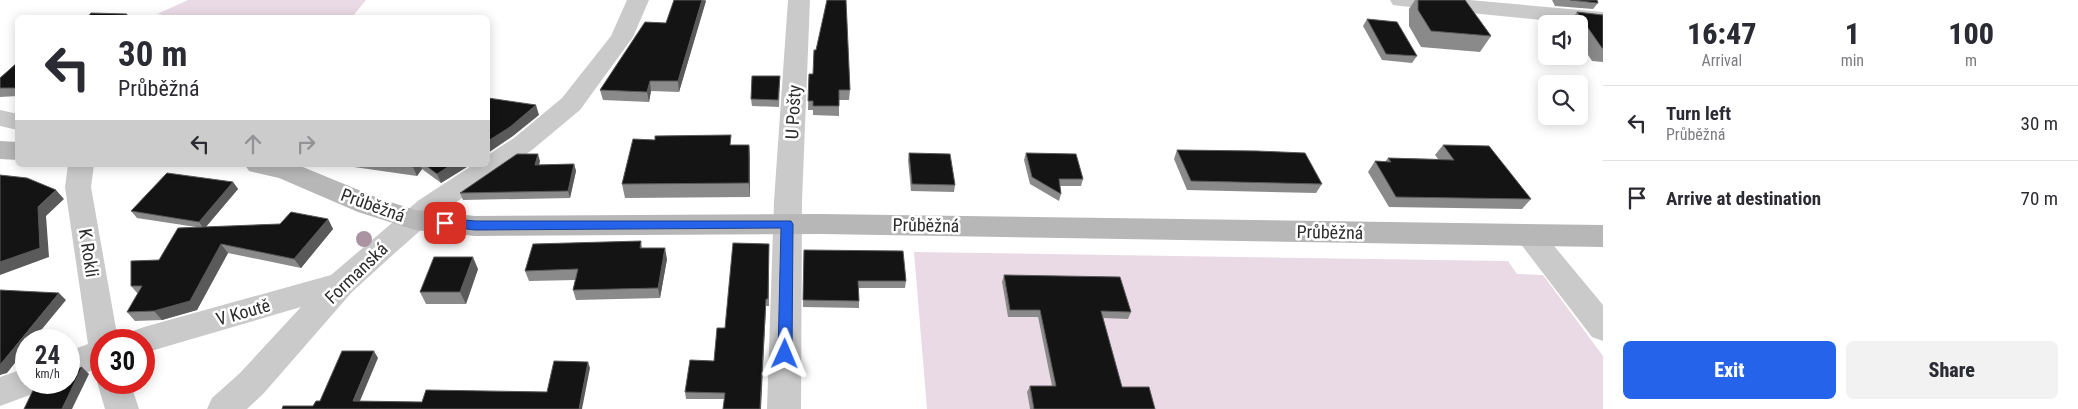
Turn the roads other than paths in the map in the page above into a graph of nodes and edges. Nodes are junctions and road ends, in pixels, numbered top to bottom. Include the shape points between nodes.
1 (638, 0) edge
2 (799, 0) edge
3 (1401, 0) edge
4 (1603, 19) edge
5 (0, 118) edge
6 (15, 121) edge
7 (0, 150) edge
8 (15, 151) edge
9 (490, 166) edge
10 (81, 167) edge
11 (269, 167) edge
12 (489, 167) edge
13 (416, 220) junction
14 (787, 224) junction
15 (1530, 236) junction
16 (1603, 236) edge
17 (341, 284) junction
18 (1603, 328) edge
19 (100, 329) edge
20 (155, 337) edge
21 (15, 386) edge
22 (0, 392) edge
23 (118, 394) edge
24 (122, 409) edge
25 (224, 409) edge
26 (784, 409) edge

1 - 9 street, Formanská via 622,37 571,104 523,144
2 - 14 street, U Pošty
3 - 4 street
5 - 6 street
7 - 8 street
10 - 19 street, K Rokli via 78,187
11 - 13 street, Průběžná via 285,170 368,205
12 - 13 street, Formanská via 429,207
13 - 14 street, Průběžná via 475,226
13 - 17 street, Formanská
14 - 15 street, Průběžná
14 - 26 street, U Pošty
15 - 16 street, Průběžná
15 - 18 street
17 - 20 street, V Koutě
17 - 25 street, Formanská via 252,383
21 - 22 street
23 - 24 street

